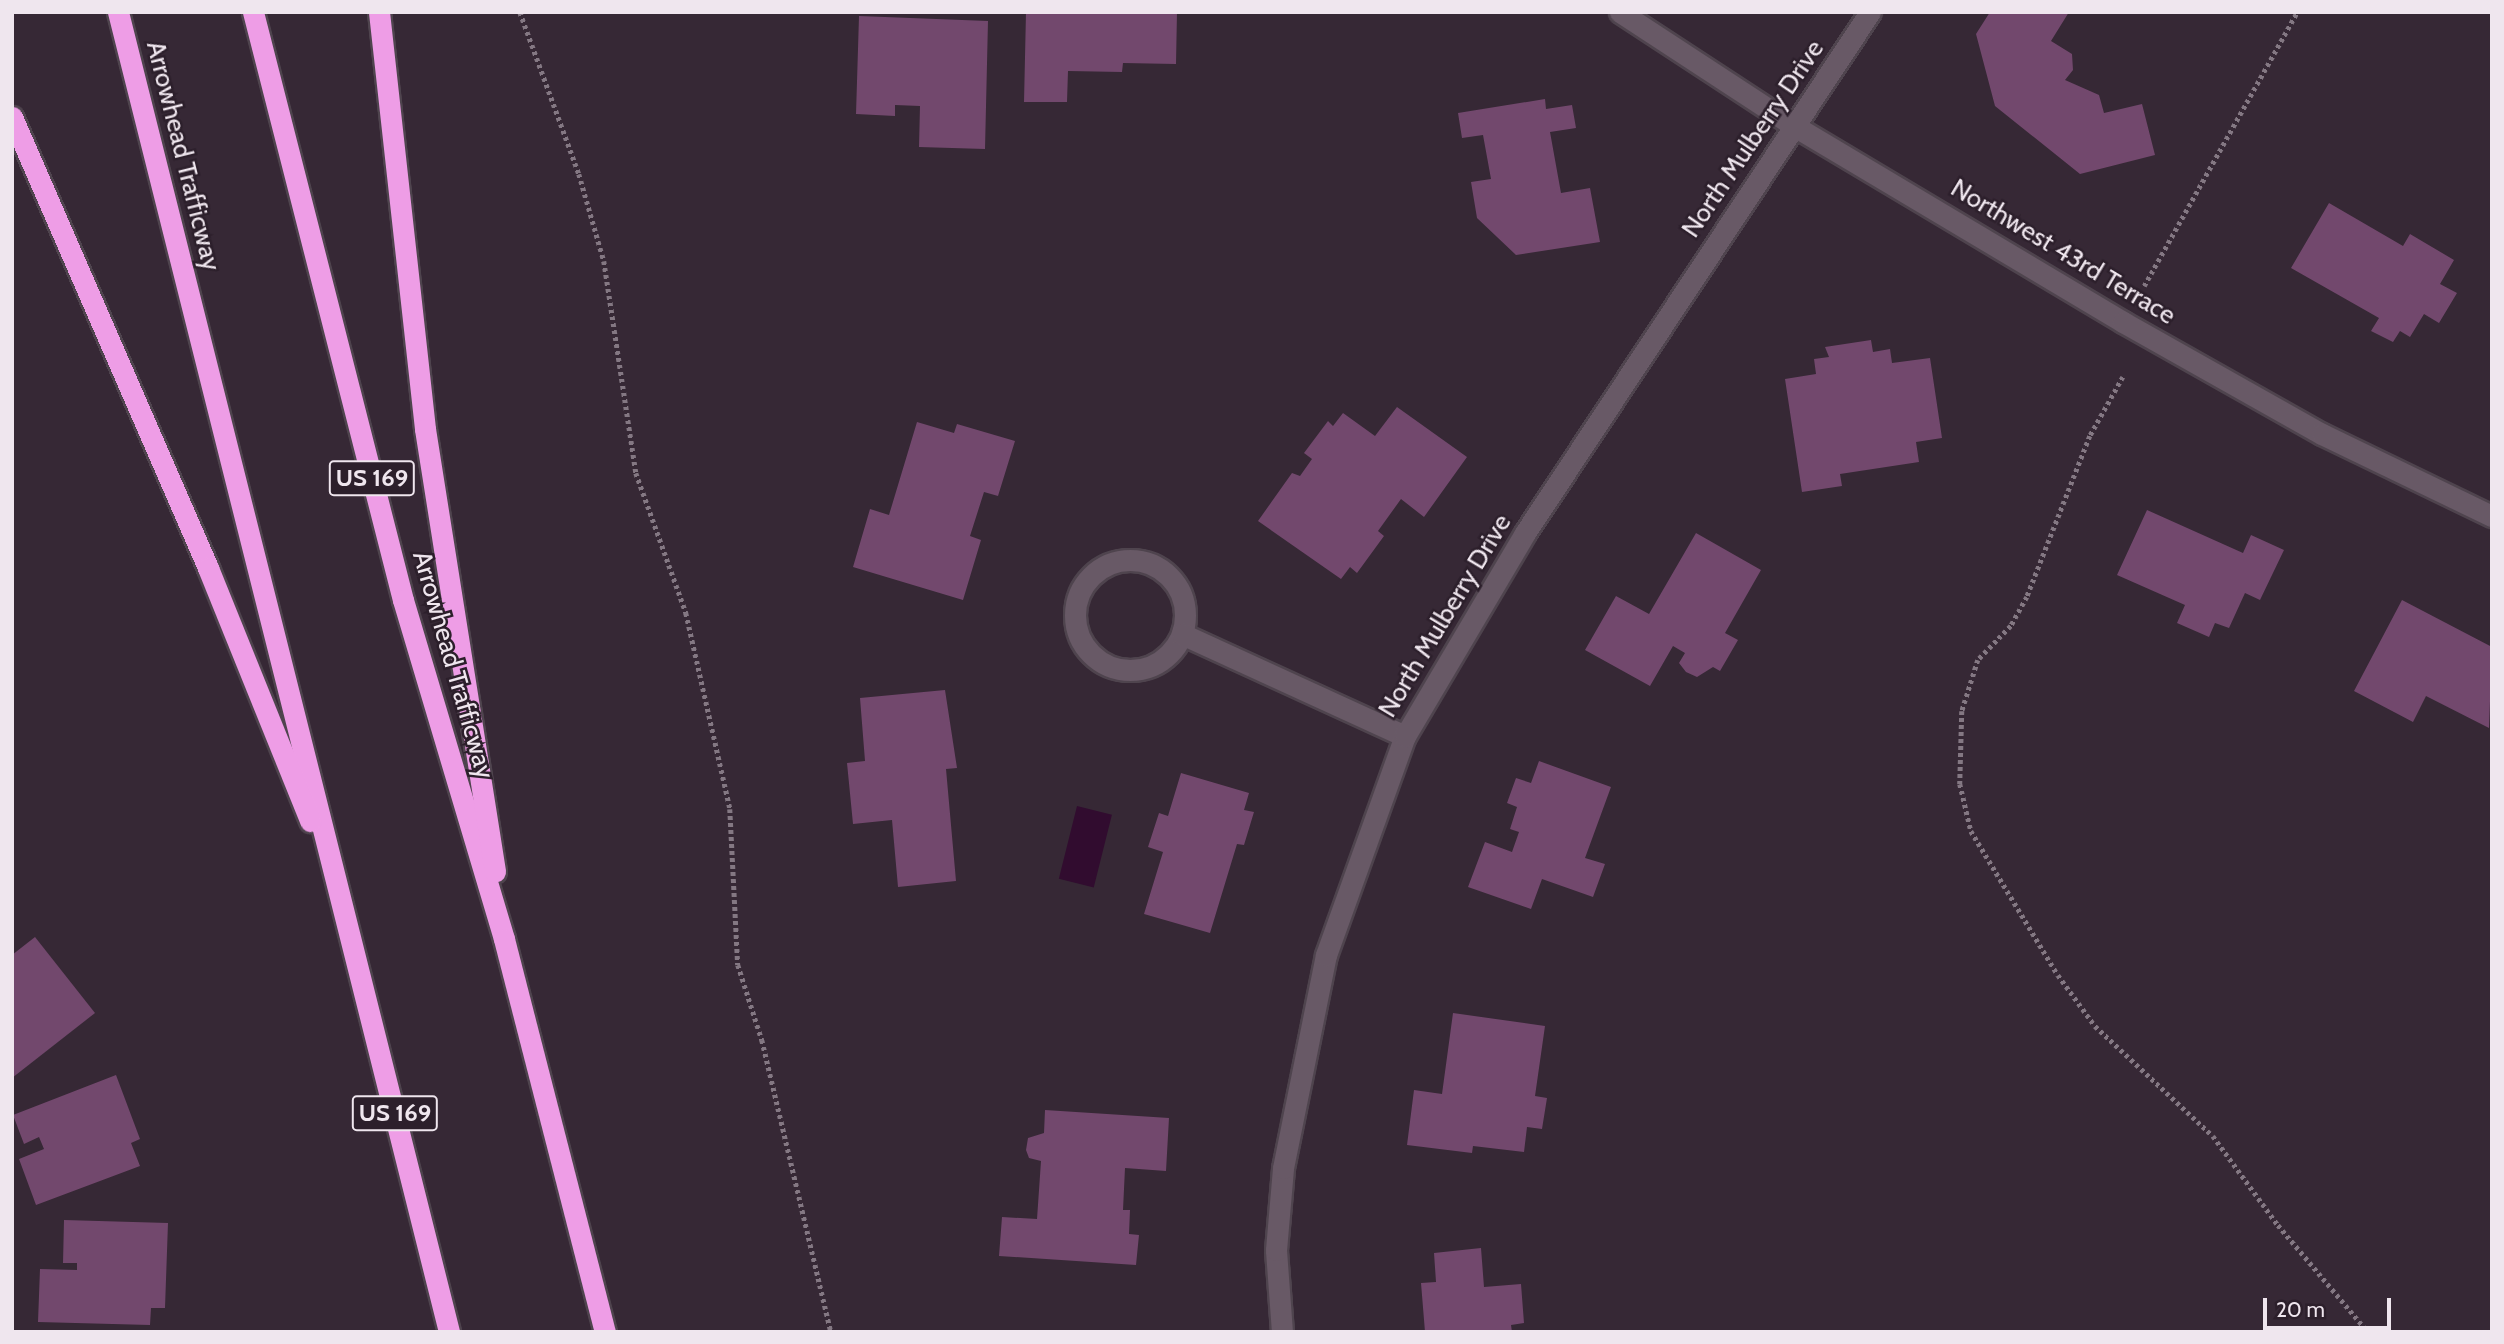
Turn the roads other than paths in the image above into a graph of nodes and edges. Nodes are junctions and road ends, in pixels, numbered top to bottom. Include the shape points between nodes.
1 (118, 12) edge
2 (253, 12) edge
3 (379, 12) edge
4 (1620, 12) edge
5 (1870, 12) edge
6 (12, 117) edge
7 (1796, 127) junction
8 (2492, 516) edge
9 (1182, 634) junction
10 (1405, 736) junction
11 (340, 895) junction
12 (505, 939) junction
13 (449, 1332) edge
14 (605, 1332) edge
15 (1282, 1332) edge

1 - 11 highway, Arrowhead Trafficway / US 169
2 - 12 highway, Arrowhead Trafficway / US 169 via 403,600
3 - 12 highway via 425,429 478,743
4 - 7 street, Northwest 43rd Terrace
5 - 7 street, North Mulberry Drive
6 - 11 highway via 208,568
7 - 8 street, Northwest 43rd Terrace via 2311,428
7 - 10 street, North Mulberry Drive via 1525,533
9 - 9 street via 1185,615 1173,579 1138,560 1100,568 1086,580 1076,600 1074,620 1079,638 1090,654 1115,669 1153,665 1169,654
9 - 10 street
10 - 15 street, North Mulberry Drive via 1326,955 1283,1168 1276,1250
11 - 13 highway, Arrowhead Trafficway / US 169
12 - 14 highway, Arrowhead Trafficway / US 169

